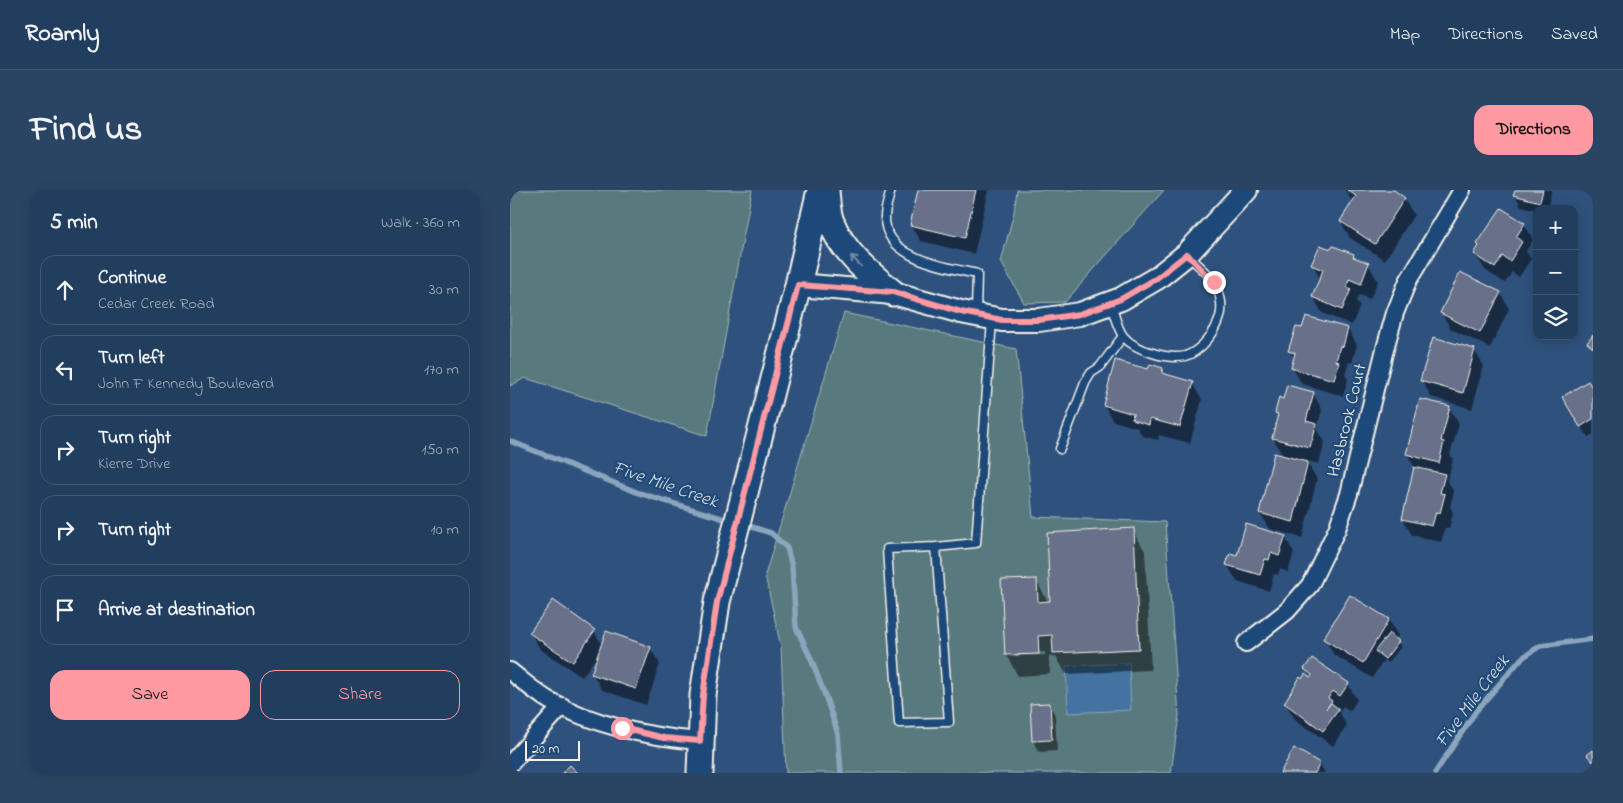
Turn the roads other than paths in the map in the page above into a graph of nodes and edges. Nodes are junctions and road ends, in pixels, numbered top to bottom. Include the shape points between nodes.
1 (820, 190) edge
2 (826, 190) edge
3 (891, 190) edge
4 (1246, 190) edge
5 (1462, 190) edge
6 (1187, 254) junction
7 (798, 285) junction
8 (893, 292) junction
9 (1110, 304) junction
10 (984, 316) junction
11 (1123, 336) junction
12 (1060, 448) dead end
13 (936, 547) junction
14 (1246, 643) dead end
15 (510, 671) edge
16 (562, 706) junction
17 (700, 741) junction
18 (510, 764) edge
19 (700, 773) edge

1 - 7 main road
8 -> 2 main road via 868,273 842,243 832,224
3 - 10 lane via 885,218 890,238 906,252 928,262 977,274
4 - 6 street
5 - 14 street, Hasbrook Court via 1408,281 1395,313 1349,494 1337,529 1310,585 1287,611
6 - 9 street via 1142,288
6 - 11 lane via 1214,282 1221,298 1220,317 1202,347 1185,356 1165,356 1141,349
7 - 8 street
7 - 17 main road via 717,602 703,695
8 - 10 street
9 - 10 street via 1080,314 1039,320 1002,320
9 - 11 lane
10 - 13 lane via 976,543
11 - 12 lane via 1085,383
13 - 13 lane via 949,722 899,723 887,549
15 - 16 street
16 - 17 street via 622,728 664,738
16 - 18 street
17 - 19 main road

